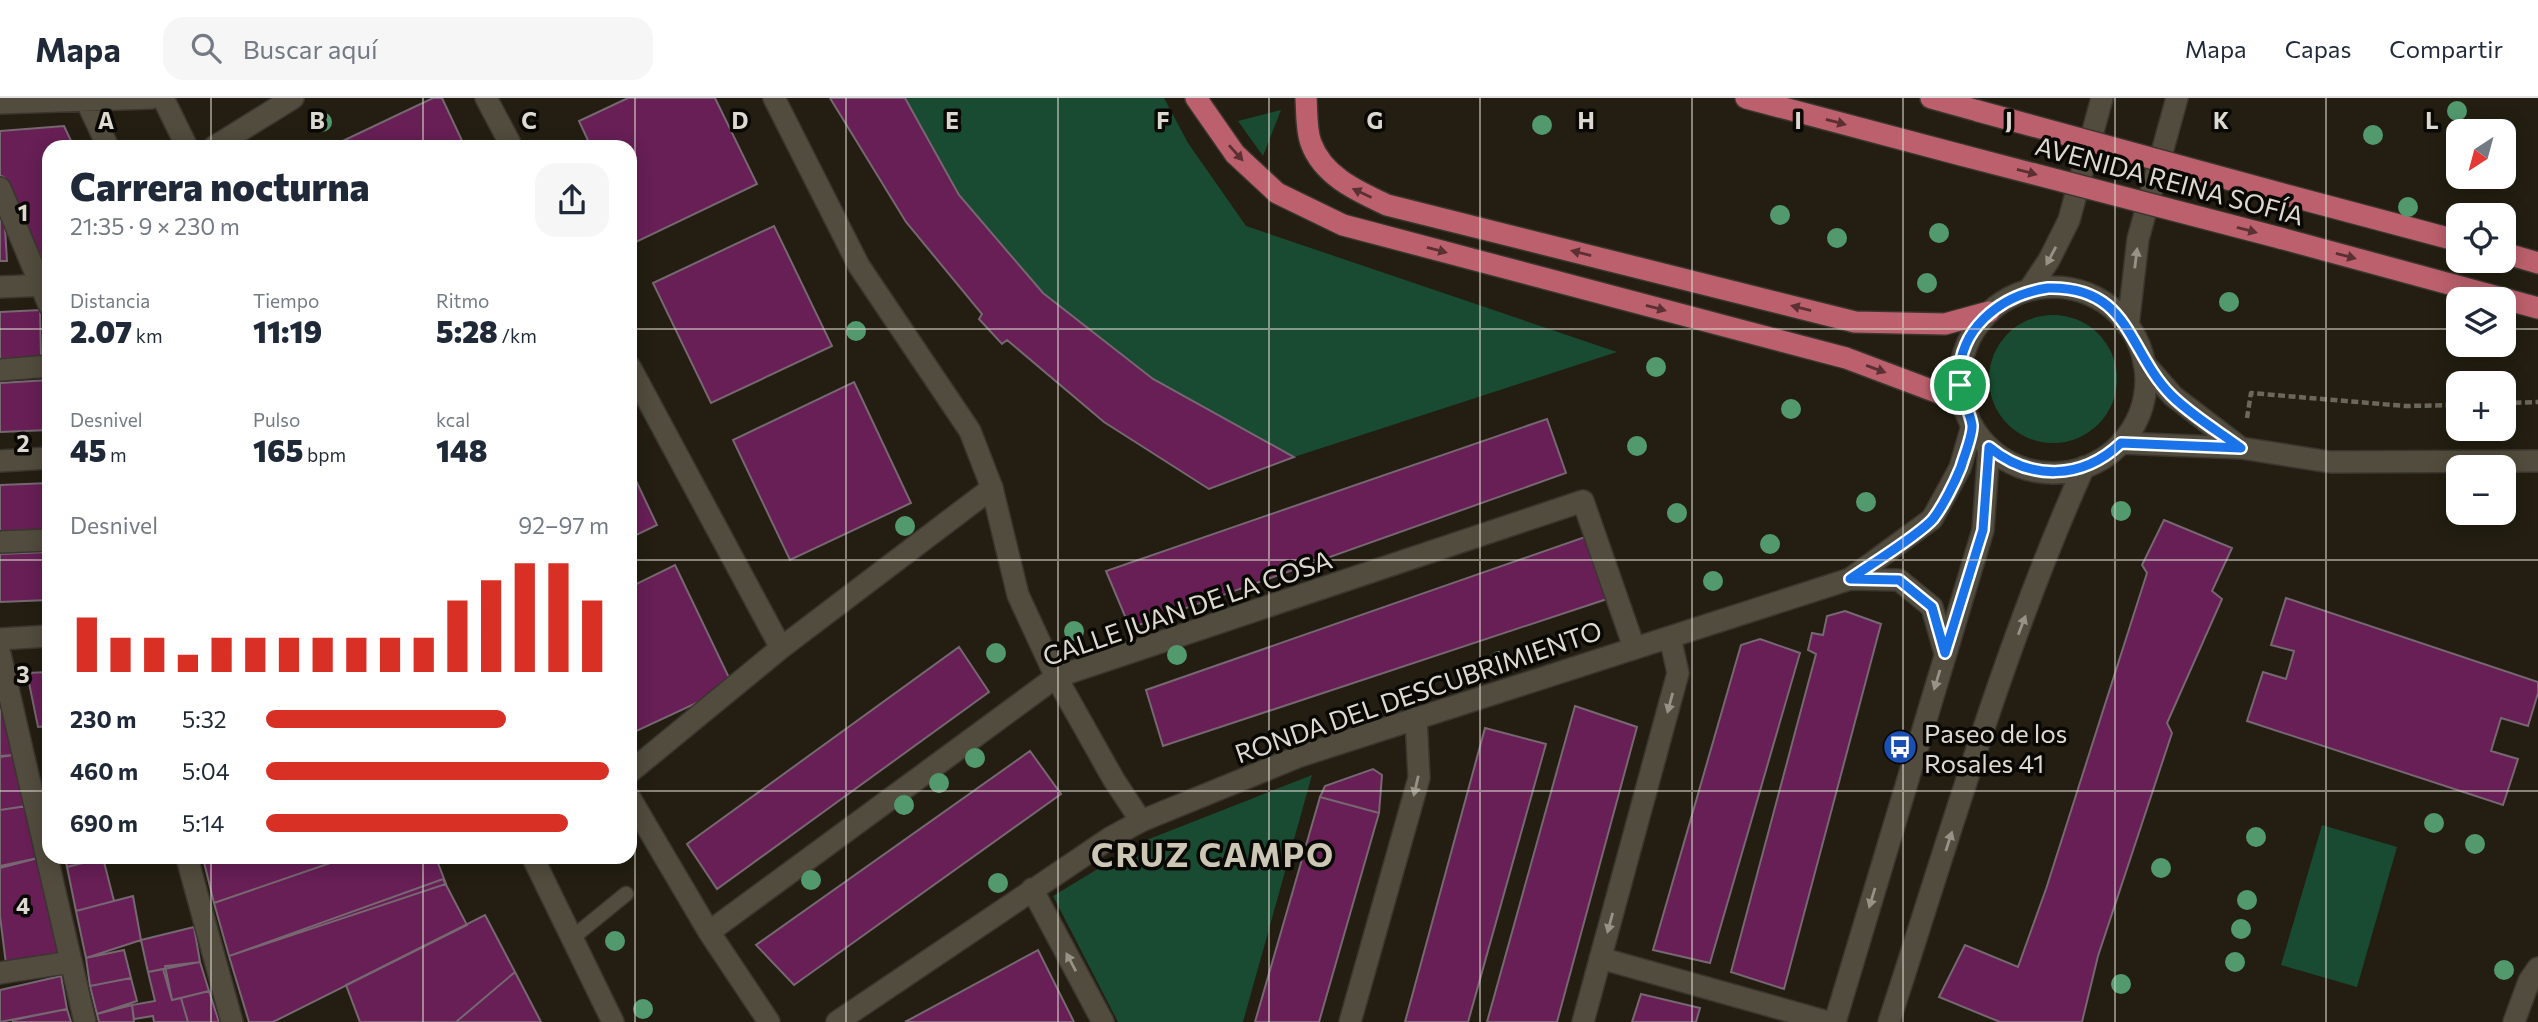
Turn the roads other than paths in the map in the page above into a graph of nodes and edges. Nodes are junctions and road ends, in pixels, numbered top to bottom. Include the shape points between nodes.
1 (151, 98) edge
2 (163, 98) edge
3 (293, 98) edge
4 (486, 98) edge
5 (774, 98) edge
6 (1196, 98) edge
7 (1306, 98) edge
8 (1746, 98) edge
9 (1931, 98) edge
10 (2102, 98) edge
11 (2177, 98) edge
12 (86, 100) junction
13 (0, 103) edge
14 (104, 140) edge
15 (184, 140) edge
16 (225, 140) edge
17 (508, 140) edge
18 (1, 193) edge
19 (2446, 238) edge
20 (2516, 256) edge
21 (2538, 262) edge
22 (42, 283) edge
23 (0, 287) edge
24 (2029, 290) junction
25 (42, 292) edge
26 (2538, 307) edge
27 (1989, 312) junction
28 (2128, 326) junction
29 (2144, 363) junction
30 (42, 367) edge
31 (0, 370) edge
32 (637, 380) edge
33 (1963, 402) junction
34 (1972, 426) junction
35 (2121, 443) junction
36 (1989, 447) junction
37 (2241, 448) junction
38 (42, 458) edge
39 (0, 461) edge
40 (2538, 461) edge
41 (2084, 467) junction
42 (992, 488) junction
43 (42, 540) edge
44 (0, 542) edge
45 (1850, 579) junction
46 (42, 636) edge
47 (1670, 637) junction
48 (0, 639) edge
49 (781, 648) junction
50 (1634, 648) junction
51 (1945, 653) junction
52 (0, 654) edge
53 (1056, 677) junction
54 (1416, 718) junction
55 (637, 766) edge
56 (637, 810) edge
57 (1142, 821) junction
58 (42, 836) edge
59 (48, 864) edge
60 (189, 864) edge
61 (536, 864) edge
62 (1032, 889) junction
63 (626, 894) dead end
64 (709, 932) junction
65 (572, 938) junction
66 (1601, 958) junction
67 (71, 962) junction
68 (2538, 968) edge
69 (0, 973) edge
70 (858, 1015) edge
71 (85, 1022) edge
72 (232, 1022) edge
73 (613, 1022) edge
74 (769, 1022) edge
75 (837, 1022) edge
76 (1103, 1022) edge
77 (1350, 1022) edge
78 (1583, 1022) edge
79 (1828, 1022) edge
80 (1835, 1022) edge
81 (1889, 1022) edge
82 (2514, 1022) edge

1 - 12 street
2 - 15 street
3 - 16 street
4 - 17 street
5 - 42 street via 859,265 970,431
6 -> 33 highway via 1235,154 1278,193 1343,225 1846,358
27 -> 7 highway via 1945,324 1855,322 1387,205 1347,186 1328,169 1310,142
8 -> 26 highway, AVENIDA REINA SOFÍA, bridge
9 - 19 highway, AVENIDA REINA SOFÍA, bridge
10 -> 24 street via 2069,220
28 -> 11 street via 2138,239
12 - 13 street
12 - 14 street
18 - 22 street
20 - 21 highway
23 - 25 street
24 - 27 street
24 - 28 street via 2057,287 2083,292 2105,304
27 - 33 street via 1962,358
28 - 29 street
29 - 35 street via 2142,406
29 - 37 street via 2173,396
30 - 31 street
32 - 49 street
33 - 34 street
34 - 36 street
34 - 45 street via 1960,468 1932,519
35 - 37 street
35 - 41 street
36 - 41 street via 2008,461 2037,471
36 - 51 street via 1983,530
37 - 40 street via 2330,462
38 - 39 street
81 -> 41 street via 2003,676
42 - 49 street
42 - 53 street via 1018,595
43 - 44 street
45 - 47 street, RONDA DEL DESCUBRIMIENTO
45 - 51 street, RONDA DEL DESCUBRIMIENTO via 1899,580 1932,607
46 - 48 street
47 - 50 street, RONDA DEL DESCUBRIMIENTO
47 -> 66 street via 1678,673
49 - 55 street
50 - 53 street, CALLE JUAN DE LA COSA via 1583,501
50 - 54 street, RONDA DEL DESCUBRIMIENTO
51 -> 80 street
52 - 58 street
53 - 57 street
53 - 64 street, CALLE JUAN DE LA COSA
54 - 57 street, RONDA DEL DESCUBRIMIENTO via 1300,755
54 -> 77 street via 1419,778
56 - 64 street
57 - 62 street, RONDA DEL DESCUBRIMIENTO
59 - 67 street
60 - 72 street
61 - 65 street
62 - 70 street, RONDA DEL DESCUBRIMIENTO
76 -> 62 street
63 - 65 lane
64 - 74 street
65 - 73 street
66 - 78 street
66 - 79 street
67 - 69 street
67 - 71 street
68 - 82 street
70 - 75 street, RONDA DEL DESCUBRIMIENTO

